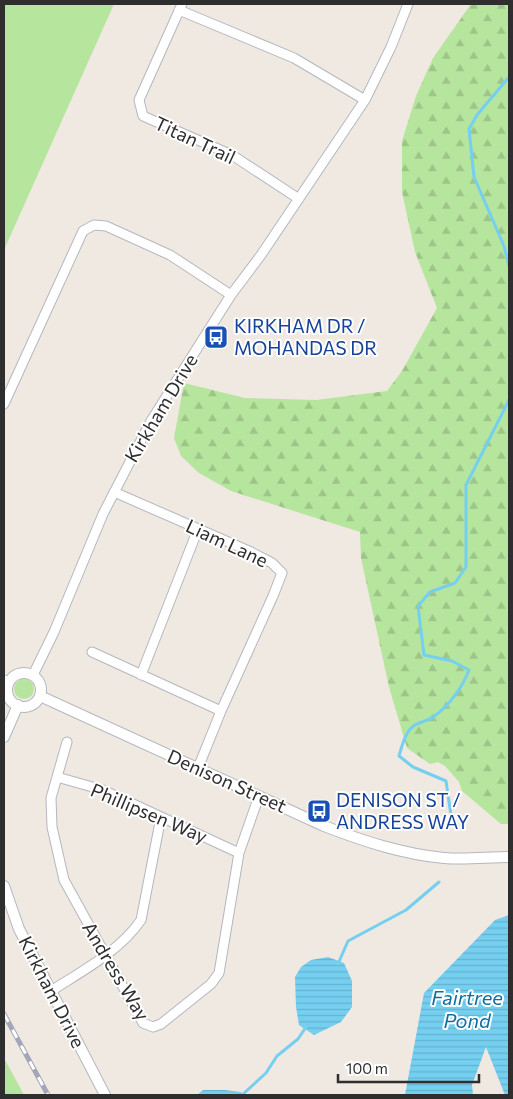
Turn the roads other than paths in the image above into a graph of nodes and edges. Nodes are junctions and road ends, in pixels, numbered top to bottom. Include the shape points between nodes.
1 (408, 4) edge
2 (180, 7) edge
3 (365, 100) junction
4 (299, 199) junction
5 (231, 295) junction
6 (4, 404) edge
7 (114, 492) junction
8 (198, 528) junction
9 (92, 652) dead end
10 (32, 675) junction
11 (141, 675) junction
12 (6, 681) edge
13 (40, 696) junction
14 (18, 705) junction
15 (221, 711) junction
16 (4, 737) edge
17 (67, 742) dead end
18 (198, 768) junction
19 (57, 777) junction
20 (259, 796) junction
21 (162, 817) junction
22 (239, 852) junction
23 (509, 857) edge
24 (4, 886) edge
25 (104, 955) junction
26 (51, 991) junction
27 (105, 1095) edge

1 - 3 street, Kirkham Drive
2 - 3 street via 294,58
2 - 4 street, Titan Trail via 139,100 143,116 232,155
3 - 4 street, Kirkham Drive
4 - 5 street, Kirkham Drive
5 - 6 street via 170,255 106,226 94,225 83,231
5 - 7 street, Kirkham Drive via 151,421
7 - 8 street, Liam Lane
7 - 10 street, Kirkham Drive
8 - 11 street
8 - 15 street, Liam Lane via 272,563 282,573
9 - 11 street
10 - 12 street via 16,674
10 - 13 street via 40,683
11 - 15 street
12 - 14 street via 8,693
13 - 14 street via 34,704
13 - 18 street, Denison Street
14 - 16 street
15 - 18 street
17 - 19 street, Andress Way
18 - 20 street, Denison Street
19 - 21 street, Phillipsen Way via 103,790
19 - 25 street, Andress Way via 51,798 52,826 64,880
20 - 22 street, Andress Way
20 - 23 street, Denison Street via 324,826 386,847 446,858
21 - 22 street, Phillipsen Way
21 - 25 street via 141,920 133,932
22 - 25 street, Andress Way via 219,973 211,984 161,1024 154,1027 143,1024
24 - 26 street, Kirkham Drive via 19,929
25 - 26 street
26 - 27 street, Kirkham Drive

